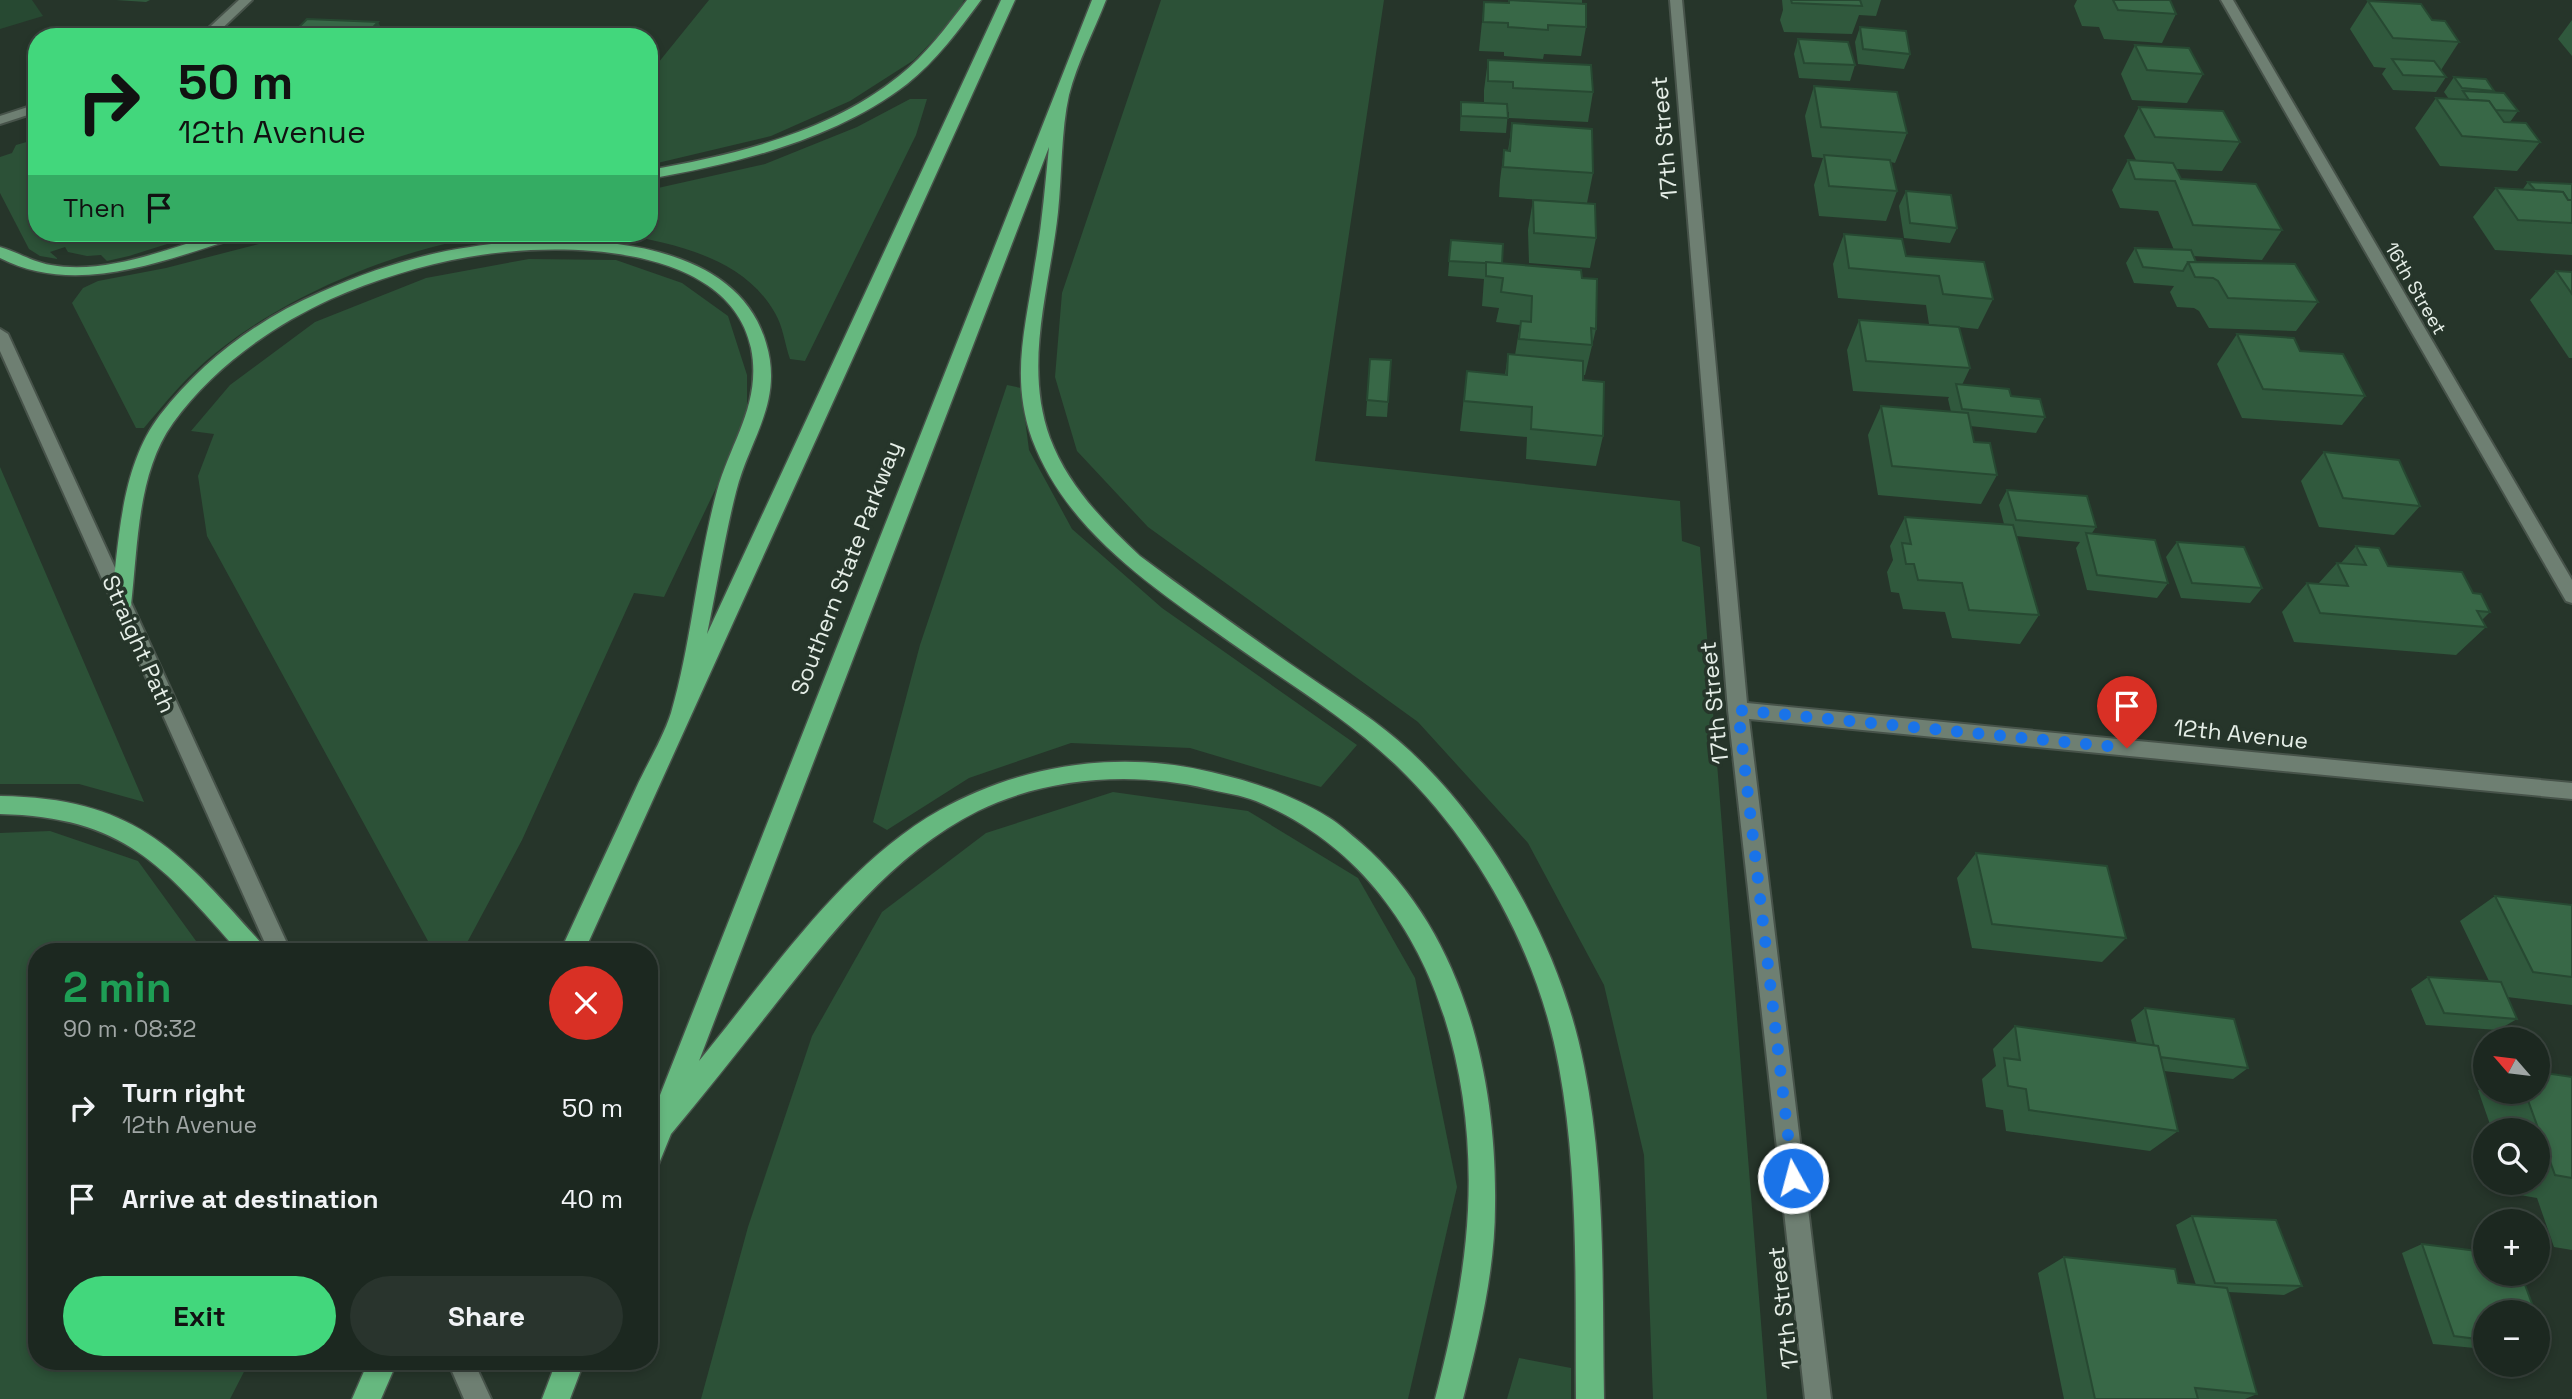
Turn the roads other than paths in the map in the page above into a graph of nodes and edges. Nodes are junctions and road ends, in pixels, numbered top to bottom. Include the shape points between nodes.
1 (246, 0) edge
2 (974, 0) edge
3 (1008, 0) edge
4 (1099, 0) edge
5 (1676, 0) edge
6 (2227, 0) edge
7 (215, 28) edge
8 (1062, 96) junction
9 (28, 111) edge
10 (0, 120) edge
11 (658, 173) edge
12 (204, 242) edge
13 (0, 252) edge
14 (0, 334) edge
15 (2572, 596) edge
16 (121, 605) junction
17 (1738, 710) junction
18 (679, 723) junction
19 (2572, 791) edge
20 (0, 805) edge
21 (246, 943) edge
22 (276, 943) edge
23 (577, 943) edge
24 (661, 1126) junction
25 (658, 1134) edge
26 (379, 1370) edge
27 (465, 1370) edge
28 (567, 1370) edge
29 (366, 1399) edge
30 (478, 1399) edge
31 (556, 1399) edge
32 (1449, 1399) edge
33 (1590, 1399) edge
34 (1818, 1399) edge

1 - 7 street
2 - 11 highway via 917,68 863,104 764,147
3 - 18 highway
4 - 8 highway, Southern State Parkway
5 - 17 street, 17th Street
6 - 15 street, 16th Street
8 - 24 highway, Southern State Parkway
8 - 33 highway via 1041,282 1028,353 1029,392 1042,444 1071,497 1125,553 1408,763 1459,817 1512,898 1529,935 1572,1067 1585,1177
9 - 10 street
12 - 13 highway via 74,272 31,268
14 - 16 street, Straight Path
16 - 18 highway via 133,513 155,441 165,421 197,384 251,340 290,315 355,284 450,254 525,244 625,248 680,264 716,285 745,314 762,359 761,404 728,486
16 - 22 street, Straight Path
17 - 19 street, 12th Avenue
17 - 34 street, 17th Street
18 - 23 highway
20 - 21 highway via 43,806 76,813 109,823 142,841 169,860
24 - 25 highway, Southern State Parkway
24 - 32 highway via 846,900 911,840 947,816 1024,784 1068,774 1155,771 1241,787 1308,817 1370,863 1413,918 1446,978 1473,1083 1482,1205 1478,1264
26 - 29 highway
27 - 30 street
28 - 31 highway

